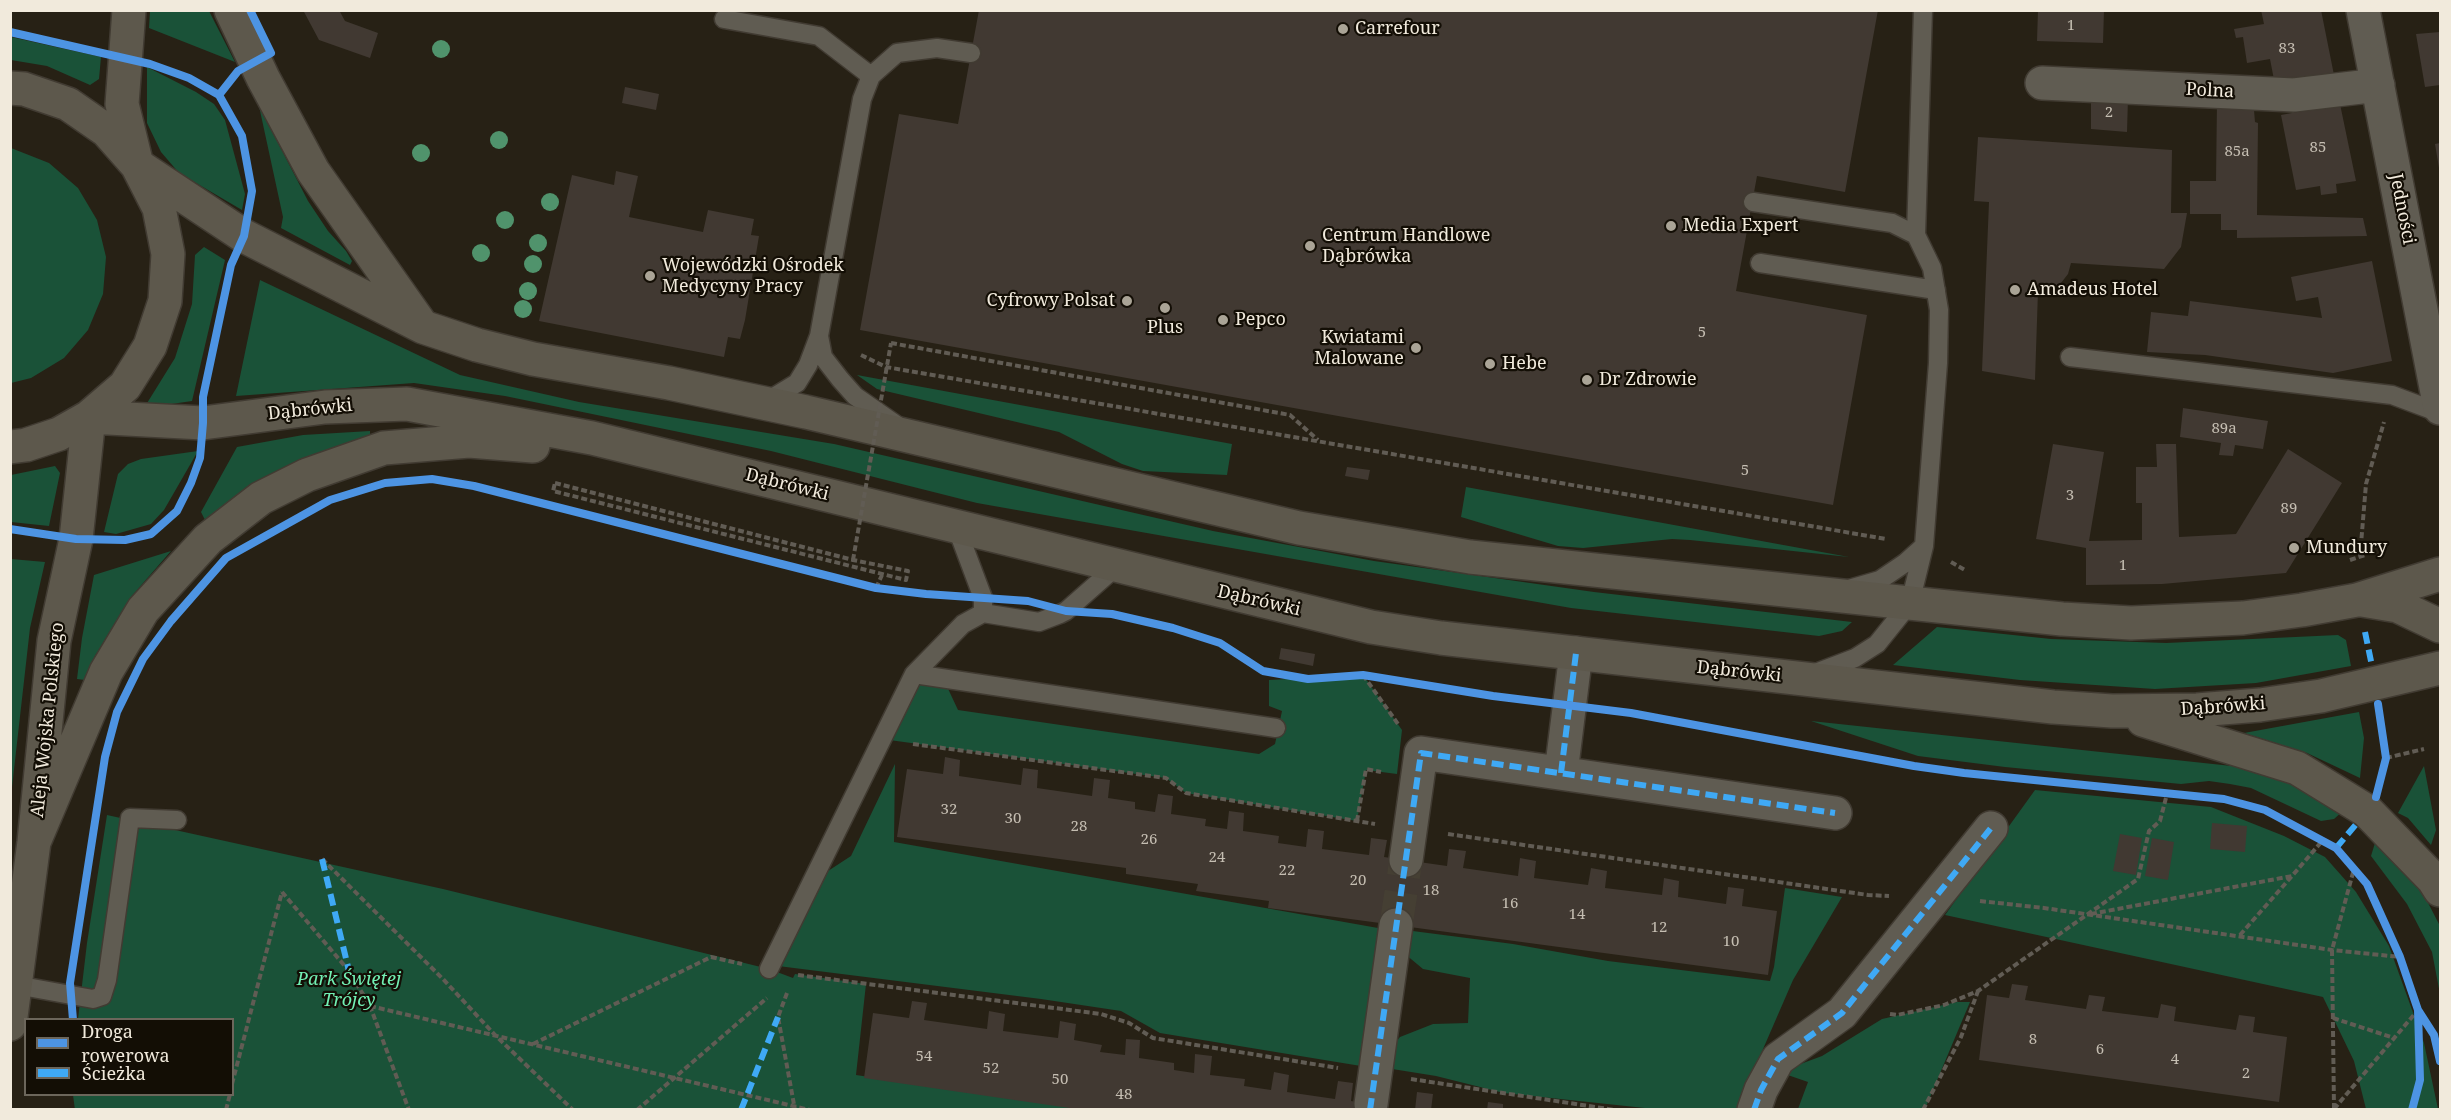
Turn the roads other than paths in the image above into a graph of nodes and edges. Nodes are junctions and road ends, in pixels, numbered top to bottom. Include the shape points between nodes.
1 (129, 10) edge
2 (231, 10) edge
3 (1923, 10) edge
4 (2363, 10) edge
5 (724, 19) dead end
6 (971, 53) dead end
7 (871, 76) junction
8 (2042, 83) dead end
9 (2378, 85) junction
10 (10, 88) edge
11 (137, 165) junction
12 (1753, 201) dead end
13 (1916, 235) junction
14 (1760, 263) dead end
15 (1936, 290) junction
16 (423, 327) junction
17 (819, 336) junction
18 (2070, 357) dead end
19 (763, 403) junction
20 (2440, 408) edge
21 (2440, 413) edge
22 (89, 417) junction
23 (592, 438) junction
24 (916, 438) junction
25 (10, 447) edge
26 (956, 525) junction
27 (1924, 546) junction
28 (1117, 566) junction
29 (2440, 574) edge
30 (1828, 594) junction
31 (2357, 600) junction
32 (1910, 603) junction
33 (983, 613) junction
34 (2440, 626) edge
35 (1576, 653) junction
36 (2440, 668) edge
37 (914, 674) junction
38 (1800, 678) junction
39 (2112, 711) junction
40 (1276, 728) dead end
41 (1561, 773) junction
42 (1835, 813) dead end
43 (177, 820) dead end
44 (1991, 828) dead end
45 (34, 842) junction
46 (1408, 845) tunnel mouth
47 (2440, 890) edge
48 (1396, 925) tunnel mouth
49 (769, 969) road end
50 (16, 985) junction
51 (10, 1024) edge
52 (1374, 1089) road end
53 (1755, 1110) edge

1 - 11 main road via 122,104
2 - 16 main road via 312,171
3 - 13 lane
4 - 9 street, Jedności
5 - 7 lane via 819,36
6 - 7 lane via 937,48 897,53
7 - 17 lane via 862,99
8 - 9 street, Polna via 2294,95
9 - 20 street, Jedności
10 - 11 main road via 68,104 107,130
11 - 16 main road via 244,236
11 - 22 main road via 159,208 166,242 165,301 150,346 131,376
12 - 13 lane via 1892,223
13 - 15 lane via 1932,268
14 - 15 lane
15 - 27 lane via 1938,363
16 - 19 main road via 533,359
17 - 19 lane via 797,383
17 - 24 lane via 823,357 855,396
18 - 21 lane via 2392,394
19 - 24 main road
22 - 23 main road, Dąbrówki via 203,423 325,406 406,404
22 - 25 main road via 59,434
22 - 45 main road, Aleja Wojska Polskiego via 76,539 54,641
23 - 26 main road, Dąbrówki
23 - 45 main road via 558,448 469,441 384,448 307,475 261,498 208,539 143,610 106,672
24 - 30 main road via 1299,528 1384,543 1470,557
26 - 28 main road, Dąbrówki
26 - 33 lane via 983,598
27 - 30 lane via 1880,580
27 - 32 lane
28 - 33 lane via 1066,611 1039,622
28 - 35 main road, Dąbrówki via 1371,627
29 - 31 main road
30 - 32 main road
31 - 32 main road via 2243,618 2131,623
31 - 34 main road via 2398,606
32 - 38 lane via 1877,644 1855,658
33 - 37 lane via 963,624
35 - 38 main road, Dąbrówki
35 - 41 street
36 - 39 main road, Dąbrówki via 2321,696 2260,705
37 - 40 lane
37 - 49 lane
38 - 39 main road, Dąbrówki
39 - 47 main road via 2297,768 2367,810
41 - 42 street
41 - 46 street via 1421,753
43 - 50 lane via 130,818 102,996 93,999
44 - 53 street via 1842,1013 1778,1059
45 - 50 main road, Aleja Wojska Polskiego
48 - 52 street
50 - 51 main road, Aleja Wojska Polskiego

